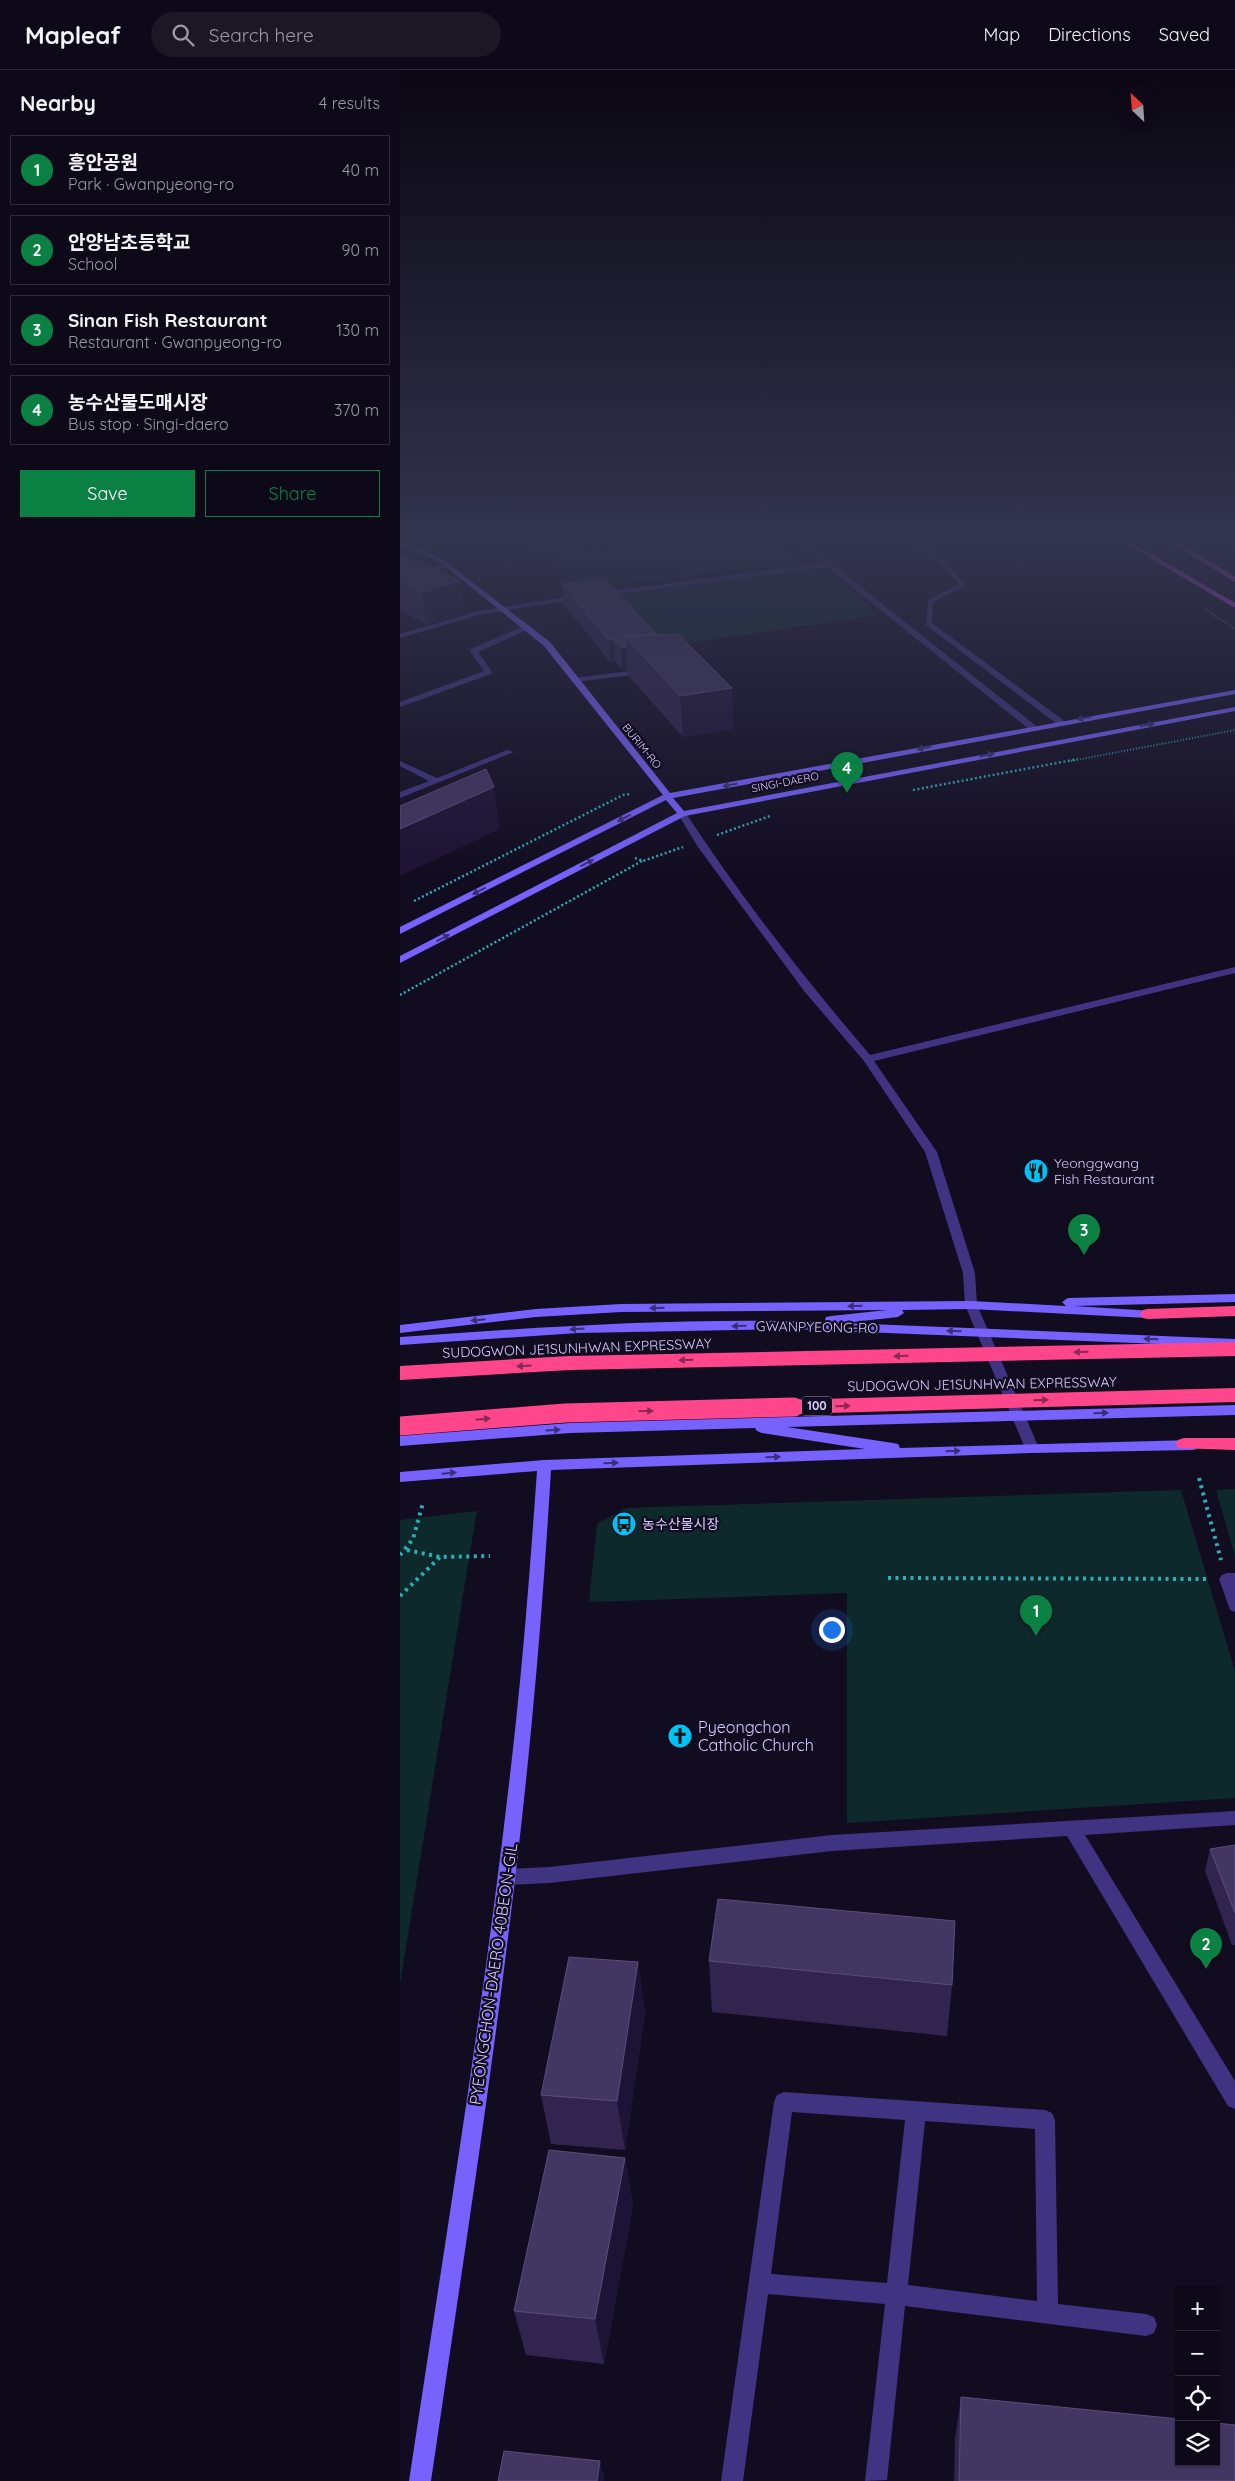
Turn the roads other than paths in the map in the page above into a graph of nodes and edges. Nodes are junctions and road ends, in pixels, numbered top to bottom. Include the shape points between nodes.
1 (475, 653) edge
2 (554, 653) edge
3 (937, 653) edge
4 (966, 653) edge
5 (654, 669) edge
6 (575, 680) junction
7 (1235, 692) edge
8 (400, 705) edge
9 (1235, 709) edge
10 (1060, 722) junction
11 (1033, 728) junction
12 (510, 752) dead end
13 (400, 763) edge
14 (437, 780) junction
15 (400, 795) edge
16 (668, 796) junction
17 (682, 814) junction
18 (400, 931) edge
19 (400, 960) edge
20 (1235, 970) edge
21 (868, 1059) junction
22 (1235, 1298) edge
23 (971, 1305) junction
24 (1235, 1311) edge
25 (1148, 1314) joint
26 (788, 1325) junction
27 (400, 1328) edge
28 (983, 1332) junction
29 (400, 1341) edge
30 (1235, 1343) edge
31 (1235, 1349) edge
32 (400, 1373) edge
33 (1235, 1395) edge
34 (1235, 1410) edge
35 (1019, 1415) junction
36 (729, 1424) junction
37 (400, 1426) edge
38 (400, 1441) edge
39 (1184, 1444) junction
40 (1235, 1444) edge
41 (1032, 1448) junction
42 (1235, 1449) edge
43 (923, 1452) junction
44 (544, 1465) junction
45 (400, 1477) edge
46 (1231, 1579) edge
47 (1235, 1606) edge
48 (1235, 1818) edge
49 (1072, 1829) junction
50 (508, 1877) junction
51 (1235, 2099) edge
52 (916, 2111) junction
53 (759, 2283) junction
54 (896, 2294) junction
55 (1048, 2313) junction
56 (1146, 2325) dead end
57 (876, 2480) edge
58 (420, 2481) edge
59 (732, 2481) edge

1 - 8 street via 488,672
2 - 6 street, BURIM-RO
3 - 11 street
4 - 10 street
5 - 6 street
6 - 16 street, BURIM-RO
7 -> 10 street, SINGI-DAERO
17 -> 9 street, SINGI-DAERO
10 - 11 street, SINGI-DAERO
11 -> 16 street, SINGI-DAERO
12 - 14 street
13 - 14 street
14 - 15 street
16 - 17 street, BURIM-RO
16 -> 18 street, SINGI-DAERO
19 -> 17 street, SINGI-DAERO
17 - 21 street via 701,845 808,989
20 - 21 street
21 - 23 street via 931,1152 969,1274
22 - 23 street
23 - 25 street
23 - 26 street
23 -> 27 street via 621,1308 536,1313
23 - 28 street
24 - 25 highway
28 -> 26 street, GWANPYEONG-RO
26 -> 29 street, GWANPYEONG-RO via 578,1329
30 -> 28 street, GWANPYEONG-RO
28 - 35 street
31 -> 32 highway, SUDOGWON JE1SUNHWAN EXPRESSWAY, bridge via 569,1363
37 -> 33 highway, SUDOGWON JE1SUNHWAN EXPRESSWAY / 100, bridge via 565,1413
35 -> 34 street
35 - 36 street
35 - 41 street
38 -> 36 street via 570,1428
36 - 43 street
39 - 40 highway
39 - 41 street
39 - 42 street
43 -> 41 street
44 -> 43 street
45 -> 44 street
44 - 50 street, PYEONGCHON-DAERO 40BEON-GIL via 540,1553
46 - 47 street
48 - 49 street
49 - 50 street via 832,1843
49 - 51 street
50 - 58 street, PYEONGCHON-DAERO 40BEON-GIL
52 - 53 street via 784,2102
52 - 54 street
52 - 55 street via 1045,2120
53 - 54 street
53 - 59 street
54 - 55 street
54 - 57 street
55 - 56 street

